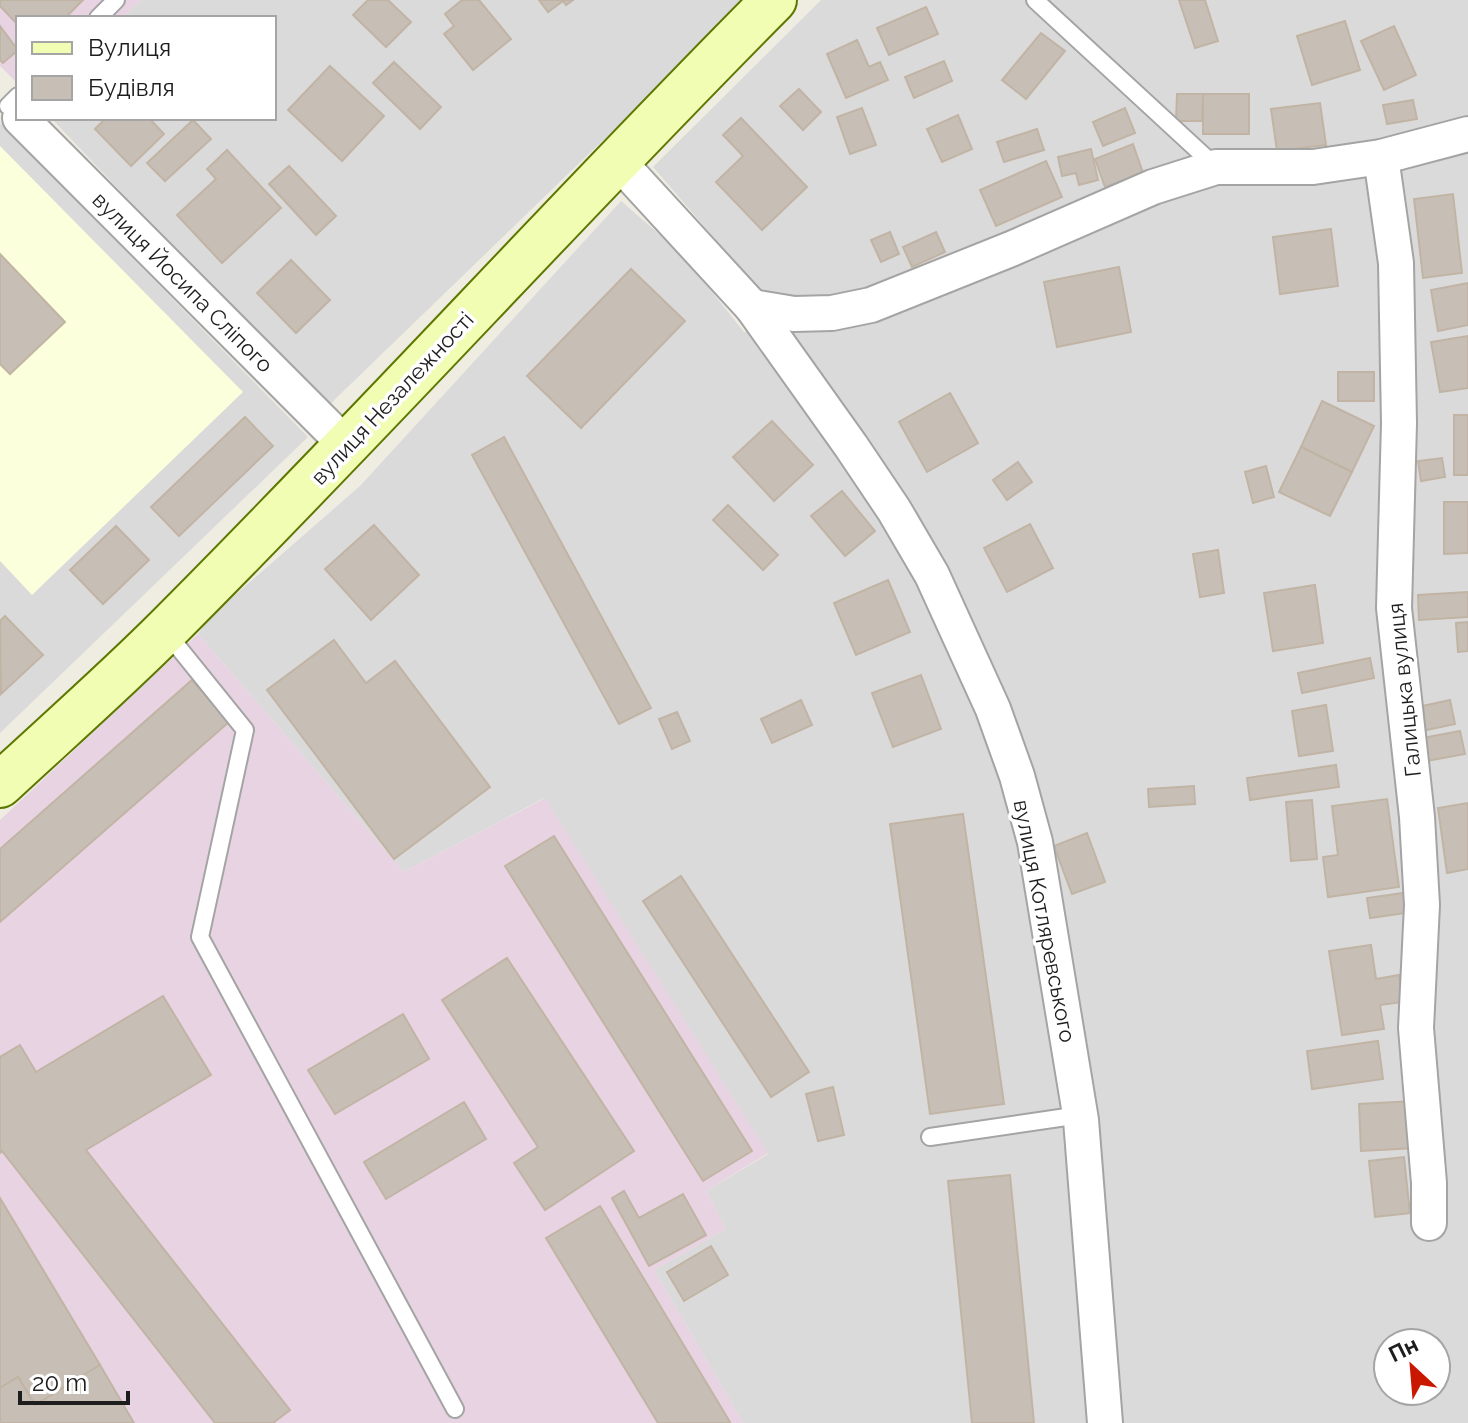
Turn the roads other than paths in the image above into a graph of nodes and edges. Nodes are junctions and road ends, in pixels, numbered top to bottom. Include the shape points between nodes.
1 (116, 0) edge
2 (774, 0) edge
3 (1035, 0) edge
4 (100, 16) edge
5 (26, 120) edge
6 (1468, 134) edge
7 (1381, 157) junction
8 (616, 159) junction
9 (1216, 167) junction
10 (752, 307) junction
11 (347, 446) junction
12 (165, 631) junction
13 (0, 785) edge
14 (1080, 1115) junction
15 (930, 1137) dead end
16 (1429, 1223) dead end
17 (455, 1409) dead end
18 (1105, 1423) edge

1 - 4 lane
2 - 8 main road, вулиця Незалежності
3 - 9 lane
5 - 11 street, вулиця Йосипа Сліпого
6 - 7 street
7 - 9 street via 1313,167
7 - 16 street, Галицька вулиця via 1396,263 1394,608 1419,861 1416,1028
8 - 10 street, вулиця Котляревського
8 - 11 main road, вулиця Незалежності
9 - 10 street via 1153,187 871,305 794,314
10 - 14 street, вулиця Котляревського via 894,510 932,575 993,709 1035,842
11 - 12 main road, вулиця Незалежності
12 - 13 main road, вулиця Незалежності
12 - 17 lane via 245,730 200,937
14 - 15 lane
14 - 18 street, вулиця Котляревського

